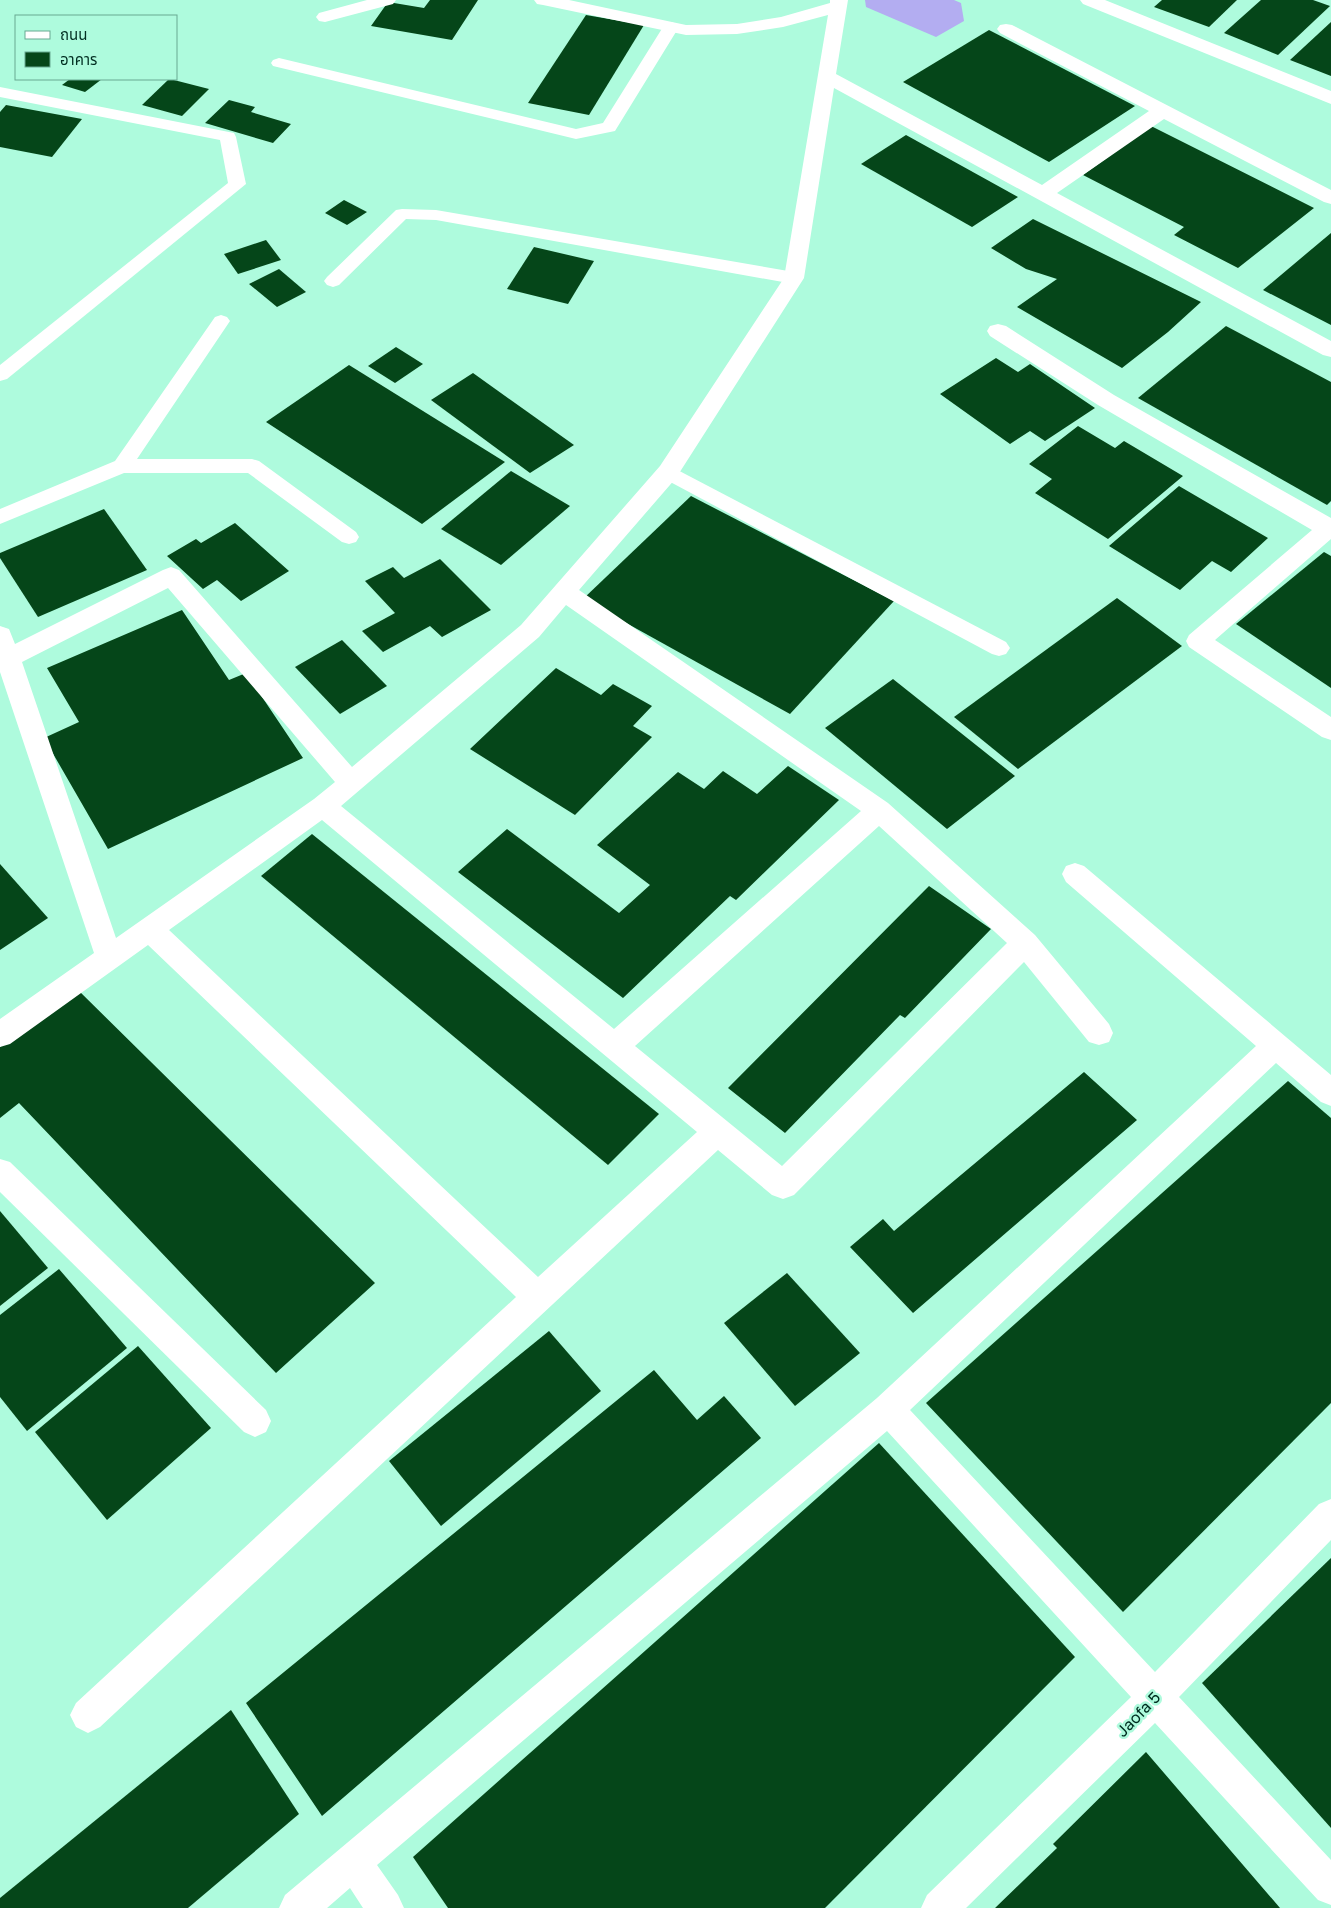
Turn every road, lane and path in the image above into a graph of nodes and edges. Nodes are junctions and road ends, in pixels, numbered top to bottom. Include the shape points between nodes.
1 (387, 0) edge
2 (543, 0) edge
3 (1088, 0) edge
4 (838, 3) edge
5 (324, 17) dead end
6 (671, 27) junction
7 (1006, 29) dead end
8 (279, 63) dead end
9 (826, 76) junction
10 (0, 92) edge
11 (1331, 98) edge
12 (1162, 111) junction
13 (1043, 194) junction
14 (1331, 198) edge
15 (794, 278) junction
16 (333, 282) dead end
17 (221, 321) dead end
18 (998, 331) dead end
19 (1331, 350) edge
20 (0, 375) edge
21 (122, 466) junction
22 (668, 472) junction
23 (0, 517) edge
24 (1330, 528) edge
25 (349, 537) dead end
26 (564, 592) junction
27 (4, 646) edge
28 (1000, 648) dead end
29 (1331, 730) edge
30 (351, 783) junction
31 (323, 806) junction
32 (879, 810) junction
33 (1075, 874) dead end
34 (150, 929) junction
35 (1025, 943) junction
36 (109, 958) junction
37 (1099, 1033) dead end
38 (0, 1035) edge
39 (615, 1046) junction
40 (1275, 1046) junction
41 (1331, 1093) edge
42 (718, 1131) junction
43 (0, 1172) edge
44 (538, 1297) junction
45 (888, 1409) junction
46 (255, 1421) dead end
47 (1331, 1516) edge
48 (1155, 1696) junction
49 (88, 1715) dead end
50 (353, 1861) junction
51 (1331, 1887) edge
52 (298, 1908) edge
53 (385, 1908) edge
54 (940, 1908) edge

1 - 5 street
2 - 6 street
3 - 11 street
4 - 6 street via 783,22 736,29 686,30
4 - 9 street
6 - 8 lane via 609,127 576,134
7 - 12 street
9 - 13 street
9 - 15 street
10 - 20 lane via 228,137 237,184
12 - 13 street
12 - 14 street
13 - 19 street
15 - 16 lane via 436,214 402,214
15 - 22 street
17 - 21 lane
18 - 24 street via 1106,400
21 - 23 lane
21 - 25 lane via 252,466
22 - 26 street
22 - 28 lane
24 - 29 street via 1198,641
26 - 30 street via 530,631
26 - 32 street
27 - 30 street via 171,576
27 - 36 street
30 - 31 street
31 - 34 street
31 - 39 street
32 - 35 street
32 - 39 street
33 - 40 street
34 - 36 street
34 - 44 street
35 - 37 street
35 - 42 street via 783,1185
36 - 38 street
39 - 42 street
40 - 41 street
40 - 45 street
42 - 44 street
43 - 46 street
44 - 49 street
45 - 48 street
45 - 50 street
47 - 48 street, Jaofa 5
48 - 51 street
48 - 54 street, Jaofa 5
50 - 52 street
50 - 53 street

